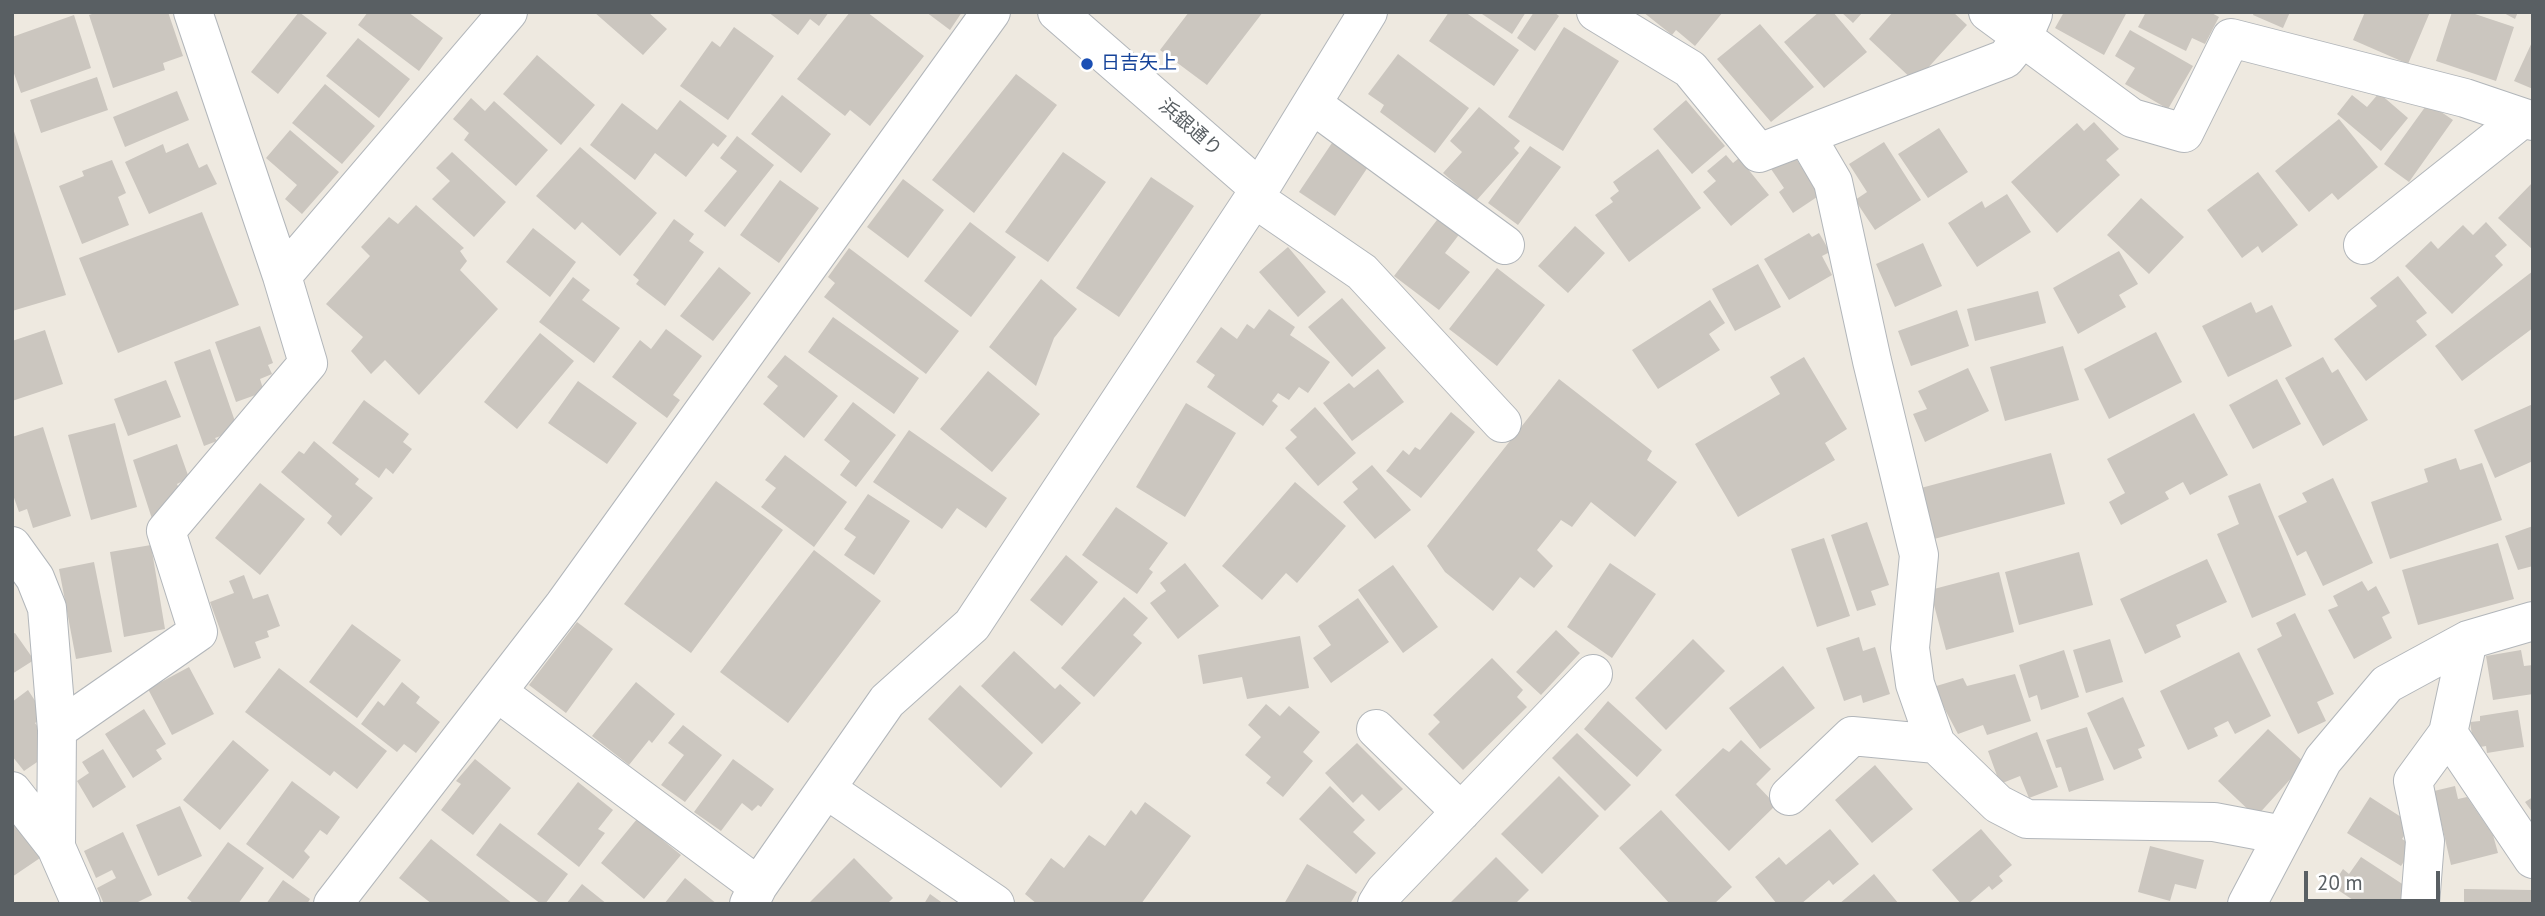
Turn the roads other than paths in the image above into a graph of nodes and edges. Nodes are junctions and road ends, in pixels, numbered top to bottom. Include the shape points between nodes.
1 (193, 12) edge
2 (508, 12) edge
3 (991, 12) edge
4 (1057, 12) edge
5 (1368, 12) edge
6 (1595, 12) edge
7 (1988, 12) edge
8 (2028, 25) edge
9 (1312, 104) junction
10 (2528, 119) edge
11 (1806, 136) junction
12 (1257, 193) junction
13 (1505, 245) dead end
14 (2362, 245) dead end
15 (282, 276) junction
16 (1502, 422) dead end
17 (12, 545) edge
18 (29, 601) edge
19 (2533, 621) edge
20 (2468, 639) junction
21 (1593, 674) dead end
22 (497, 692) junction
23 (1376, 729) dead end
24 (57, 730) junction
25 (2448, 733) junction
26 (1936, 744) junction
27 (826, 789) junction
28 (12, 791) edge
29 (1789, 796) dead end
30 (1461, 812) junction
31 (2283, 835) junction
32 (56, 847) junction
33 (2533, 859) edge
34 (754, 895) edge
35 (81, 904) edge
36 (333, 904) edge
37 (995, 904) edge
38 (1377, 904) edge
39 (2247, 904) edge
40 (2420, 904) edge

1 - 15 street
2 - 15 street
3 - 22 street
4 - 12 street, 浜銀通り
5 - 9 street
6 - 11 street via 1690,69 1759,153
7 - 8 street
8 - 10 street via 2132,118 2183,133 2231,38 2465,98
8 - 11 street via 2005,60
9 - 12 street
9 - 13 street
10 - 14 street
11 - 26 street via 1833,182 1919,555 1910,648 1915,684
12 - 16 street, 浜銀通り via 1362,272
12 - 27 street via 972,625 887,701
15 - 24 street via 309,363 166,531 198,632
17 - 18 street via 35,578
18 - 24 street
19 - 20 street
20 - 25 street
20 - 31 street via 2387,684 2323,760
21 - 30 street
22 - 34 street
22 - 36 street
23 - 30 street
24 - 32 street
25 - 33 street
25 - 40 street via 2413,781 2425,841
26 - 29 street via 1852,736
26 - 31 street via 1998,804 2027,819 2214,822
27 - 34 street
27 - 37 street
28 - 32 street
30 - 38 street
31 - 39 street
32 - 35 street

